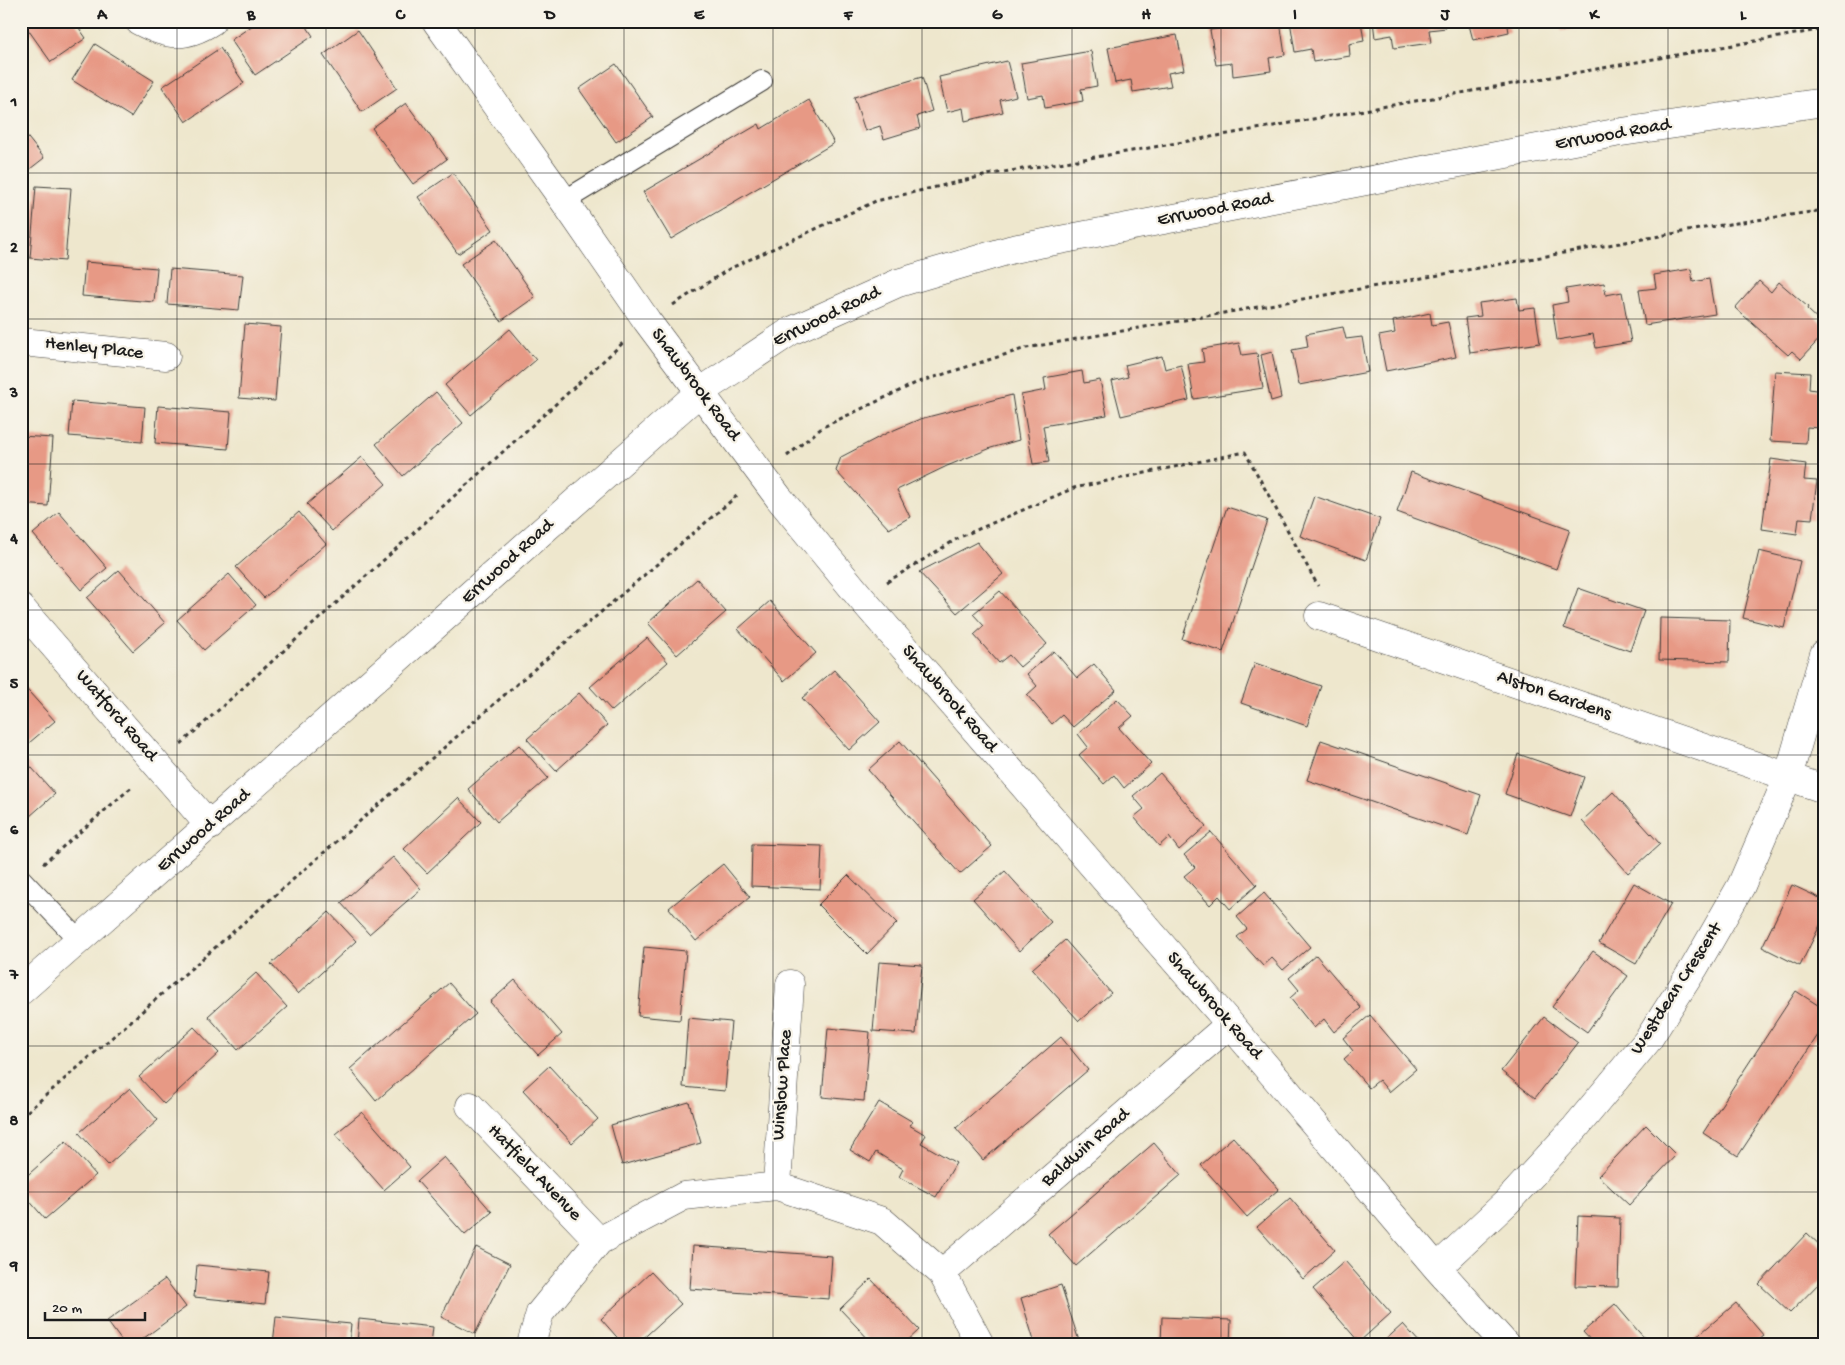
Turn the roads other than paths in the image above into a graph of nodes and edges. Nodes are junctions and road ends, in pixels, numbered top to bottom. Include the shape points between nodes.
1 (139, 21) edge
2 (212, 21) edge
3 (436, 21) edge
4 (762, 80) dead end
5 (1824, 102) edge
6 (564, 201) junction
7 (21, 342) edge
8 (166, 356) dead end
9 (700, 392) junction
10 (21, 608) edge
11 (1319, 616) road end
12 (1824, 654) edge
13 (1788, 777) junction
14 (1824, 790) edge
15 (210, 826) junction
16 (21, 879) edge
17 (79, 940) junction
18 (790, 984) dead end
19 (21, 990) edge
20 (1230, 1024) junction
21 (470, 1106) dead end
22 (777, 1186) junction
23 (599, 1241) junction
24 (1437, 1268) junction
25 (942, 1273) junction
26 (531, 1344) edge
27 (980, 1344) edge
28 (1505, 1344) edge

1 - 2 street via 159,32 184,34
3 - 6 street, Shawbrook Road
4 - 6 lane
5 - 9 street, Errwood Road via 1614,133 1013,249 898,283 791,331
6 - 9 street, Shawbrook Road
7 - 8 street, Henley Place
9 - 15 street, Errwood Road
9 - 20 street, Shawbrook Road via 779,498 861,598
10 - 15 street, Watford Road
11 - 13 street, Alston Gardens
12 - 13 street, Westdean Crescent
13 - 14 street, Alston Gardens
13 - 24 street, Westdean Crescent via 1741,886 1648,1040 1557,1148 1507,1202
15 - 17 street, Errwood Road
16 - 17 lane
17 - 19 street, Errwood Road
18 - 22 street, Winslow Place
20 - 24 street, Shawbrook Road
20 - 25 street, Baldwin Road
21 - 23 street, Hatfield Avenue
22 - 23 street via 684,1196
22 - 25 street via 882,1221
23 - 26 street via 540,1313
24 - 28 street, Shawbrook Road
25 - 27 street

